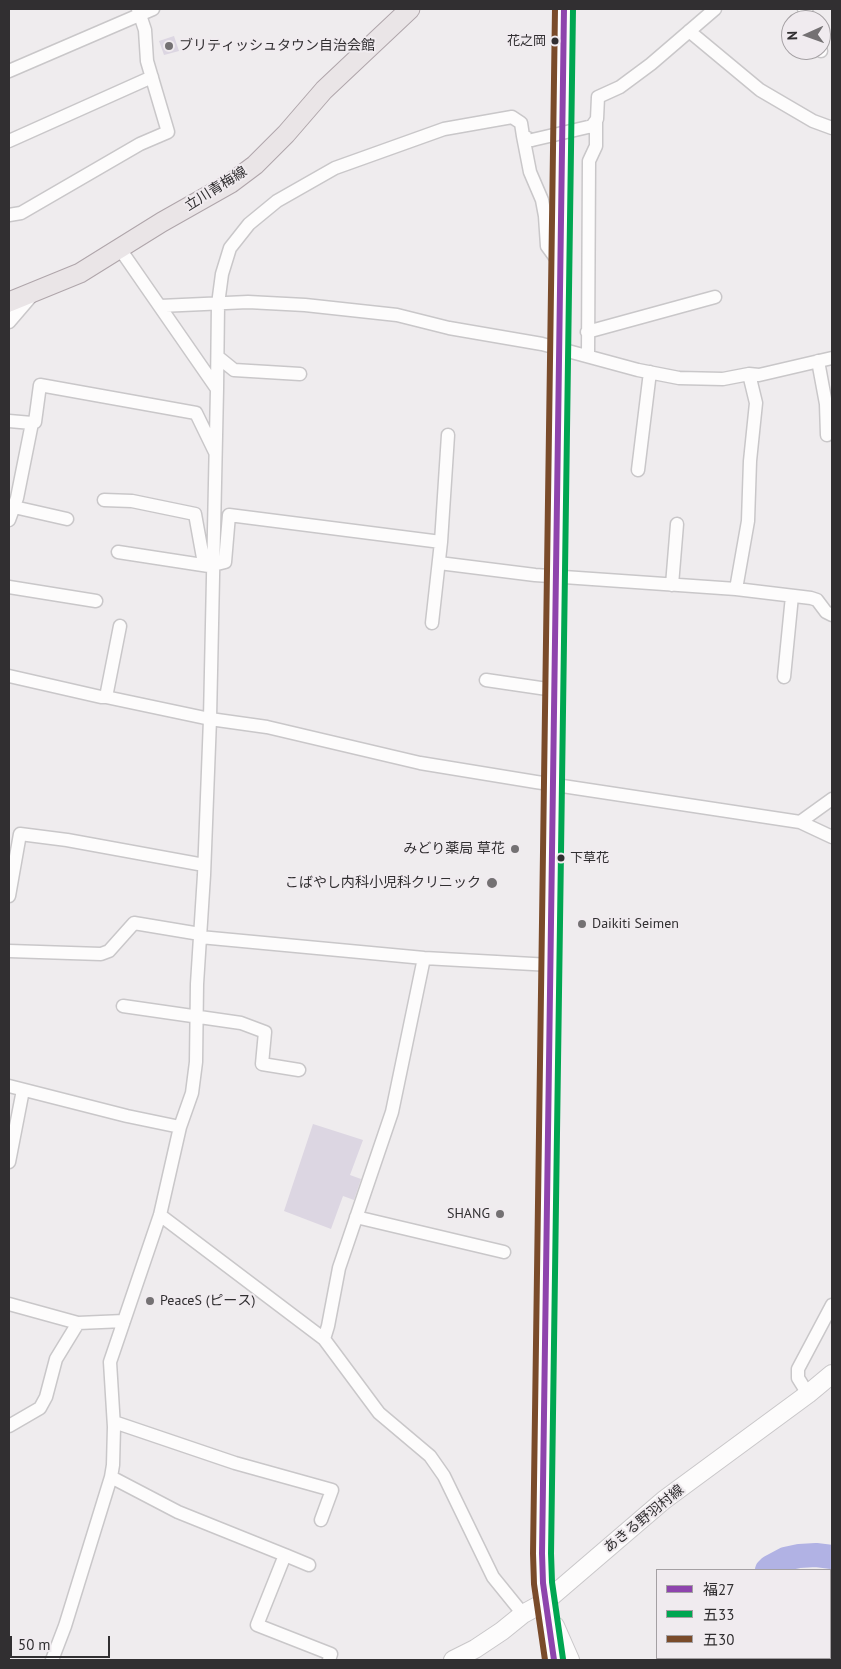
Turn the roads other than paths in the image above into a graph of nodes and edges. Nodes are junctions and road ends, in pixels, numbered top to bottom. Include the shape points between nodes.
1 (153, 9) edge
2 (410, 9) edge
3 (564, 9) edge
4 (715, 9) edge
5 (138, 11) edge
6 (689, 31) junction
7 (9, 71) edge
8 (152, 77) junction
9 (592, 125) junction
10 (832, 128) edge
11 (528, 138) junction
12 (9, 141) edge
13 (9, 216) edge
14 (120, 249) junction
15 (560, 264) junction
16 (34, 293) junction
17 (715, 297) dead end
18 (9, 302) edge
19 (218, 304) junction
20 (160, 306) junction
21 (9, 322) edge
22 (587, 332) junction
23 (559, 348) junction
24 (588, 356) junction
25 (218, 357) junction
26 (832, 358) edge
27 (818, 361) junction
28 (650, 372) junction
29 (300, 374) dead end
30 (749, 374) junction
31 (217, 389) junction
32 (9, 421) edge
33 (32, 423) junction
34 (448, 435) dead end
35 (827, 435) dead end
36 (216, 454) junction
37 (638, 470) dead end
38 (104, 500) dead end
39 (14, 507) junction
40 (67, 518) dead end
41 (9, 520) edge
42 (677, 524) dead end
43 (441, 542) junction
44 (118, 552) dead end
45 (439, 563) junction
46 (214, 564) junction
47 (555, 576) junction
48 (672, 584) junction
49 (9, 587) edge
50 (736, 590) junction
51 (792, 596) junction
52 (96, 601) dead end
53 (832, 615) edge
54 (432, 623) dead end
55 (120, 626) dead end
56 (9, 676) edge
57 (784, 677) dead end
58 (486, 680) dead end
59 (554, 690) junction
60 (106, 697) junction
61 (210, 719) junction
62 (552, 785) junction
63 (832, 800) edge
64 (800, 822) junction
65 (832, 837) edge
66 (204, 865) junction
67 (9, 896) edge
68 (200, 936) junction
69 (9, 951) edge
70 (424, 958) junction
71 (551, 965) junction
72 (123, 1006) dead end
73 (198, 1017) junction
74 (299, 1070) dead end
75 (9, 1086) edge
76 (23, 1090) junction
77 (180, 1127) junction
78 (9, 1162) edge
79 (160, 1215) junction
80 (356, 1217) junction
81 (504, 1252) dead end
82 (9, 1304) edge
83 (832, 1306) edge
84 (124, 1321) junction
85 (78, 1323) junction
86 (324, 1339) junction
87 (832, 1374) edge
88 (808, 1394) junction
89 (114, 1422) junction
90 (9, 1426) edge
91 (111, 1476) junction
92 (322, 1520) dead end
93 (285, 1555) junction
94 (309, 1565) dead end
95 (545, 1602) junction
96 (523, 1614) junction
97 (52, 1660) edge
98 (329, 1660) edge
99 (453, 1660) edge
100 (554, 1660) edge
101 (570, 1660) edge

1 - 5 street
2 - 14 main road, 立川青梅線 via 324,90 255,165 231,183
3 - 15 main road
4 - 6 street
5 - 7 street
5 - 8 street via 145,30 147,61
6 - 9 street via 620,87 598,97 597,119
6 - 10 street via 760,90 813,121
8 - 12 street
8 - 13 street via 168,132 140,144 21,213
9 - 11 street, bridge
9 - 22 street via 596,146 589,161
11 - 15 street via 530,172 542,200 547,246
11 - 19 street via 512,116 444,129 332,170 277,200 249,224 230,248
14 - 16 main road, 立川青梅線
14 - 20 street
15 - 23 main road
16 - 18 main road, 立川青梅線
16 - 21 street
17 - 22 street
19 - 20 street
19 - 23 street via 305,305 397,315
19 - 25 street
20 - 31 street
22 - 24 street
23 - 24 street
23 - 47 main road
24 - 28 street
25 - 29 street via 234,370
25 - 31 street
26 - 27 street
27 - 30 street via 758,375
27 - 35 street via 826,404
28 - 30 street via 680,378 723,379
28 - 37 street
30 - 50 street via 756,403 748,521
31 - 36 street
32 - 33 street
33 - 36 street via 35,422 40,385 196,413
33 - 39 street
34 - 43 street
36 - 46 street
38 - 46 street via 132,501 195,514 203,558
39 - 40 street
39 - 41 street
42 - 48 street
43 - 45 street
43 - 46 street via 229,515 225,562
44 - 46 street via 208,566
45 - 47 street
45 - 54 street
46 - 61 street
47 - 48 street
47 - 59 main road
48 - 50 street
49 - 52 street
50 - 51 street
51 - 53 street via 817,600
51 - 57 street
55 - 60 street
56 - 60 street
58 - 59 street
59 - 62 main road
60 - 61 street
61 - 62 street via 267,727 420,763
61 - 66 street
62 - 64 street
62 - 71 main road
63 - 64 street
64 - 65 street
66 - 67 street via 20,834
66 - 68 street
68 - 69 street via 134,923 109,952 102,954
68 - 70 street
68 - 73 street
70 - 71 street
70 - 80 street via 392,1112
71 - 95 main road via 543,1435
72 - 73 street
73 - 74 street via 241,1023 265,1032 262,1064
73 - 77 street via 192,1093
75 - 76 street
76 - 77 street
76 - 78 street
77 - 79 street
79 - 84 street
79 - 86 street
80 - 81 street
80 - 86 street via 339,1268
82 - 85 street
83 - 88 street via 798,1369 798,1378
84 - 85 street
84 - 89 street via 110,1362
85 - 90 street via 56,1359 40,1408
86 - 96 street via 379,1413 430,1456 444,1476 493,1577
87 - 88 main road, あきる野羽村線
88 - 95 main road, あきる野羽村線 via 664,1500
89 - 91 street
89 - 92 street via 235,1463 332,1490
91 - 93 street via 178,1512
91 - 97 street
93 - 94 street
93 - 98 street via 257,1625 331,1654
95 - 96 main road, あきる野羽村線
95 - 100 main road
95 - 101 main road
96 - 99 main road, あきる野羽村線 via 502,1631

